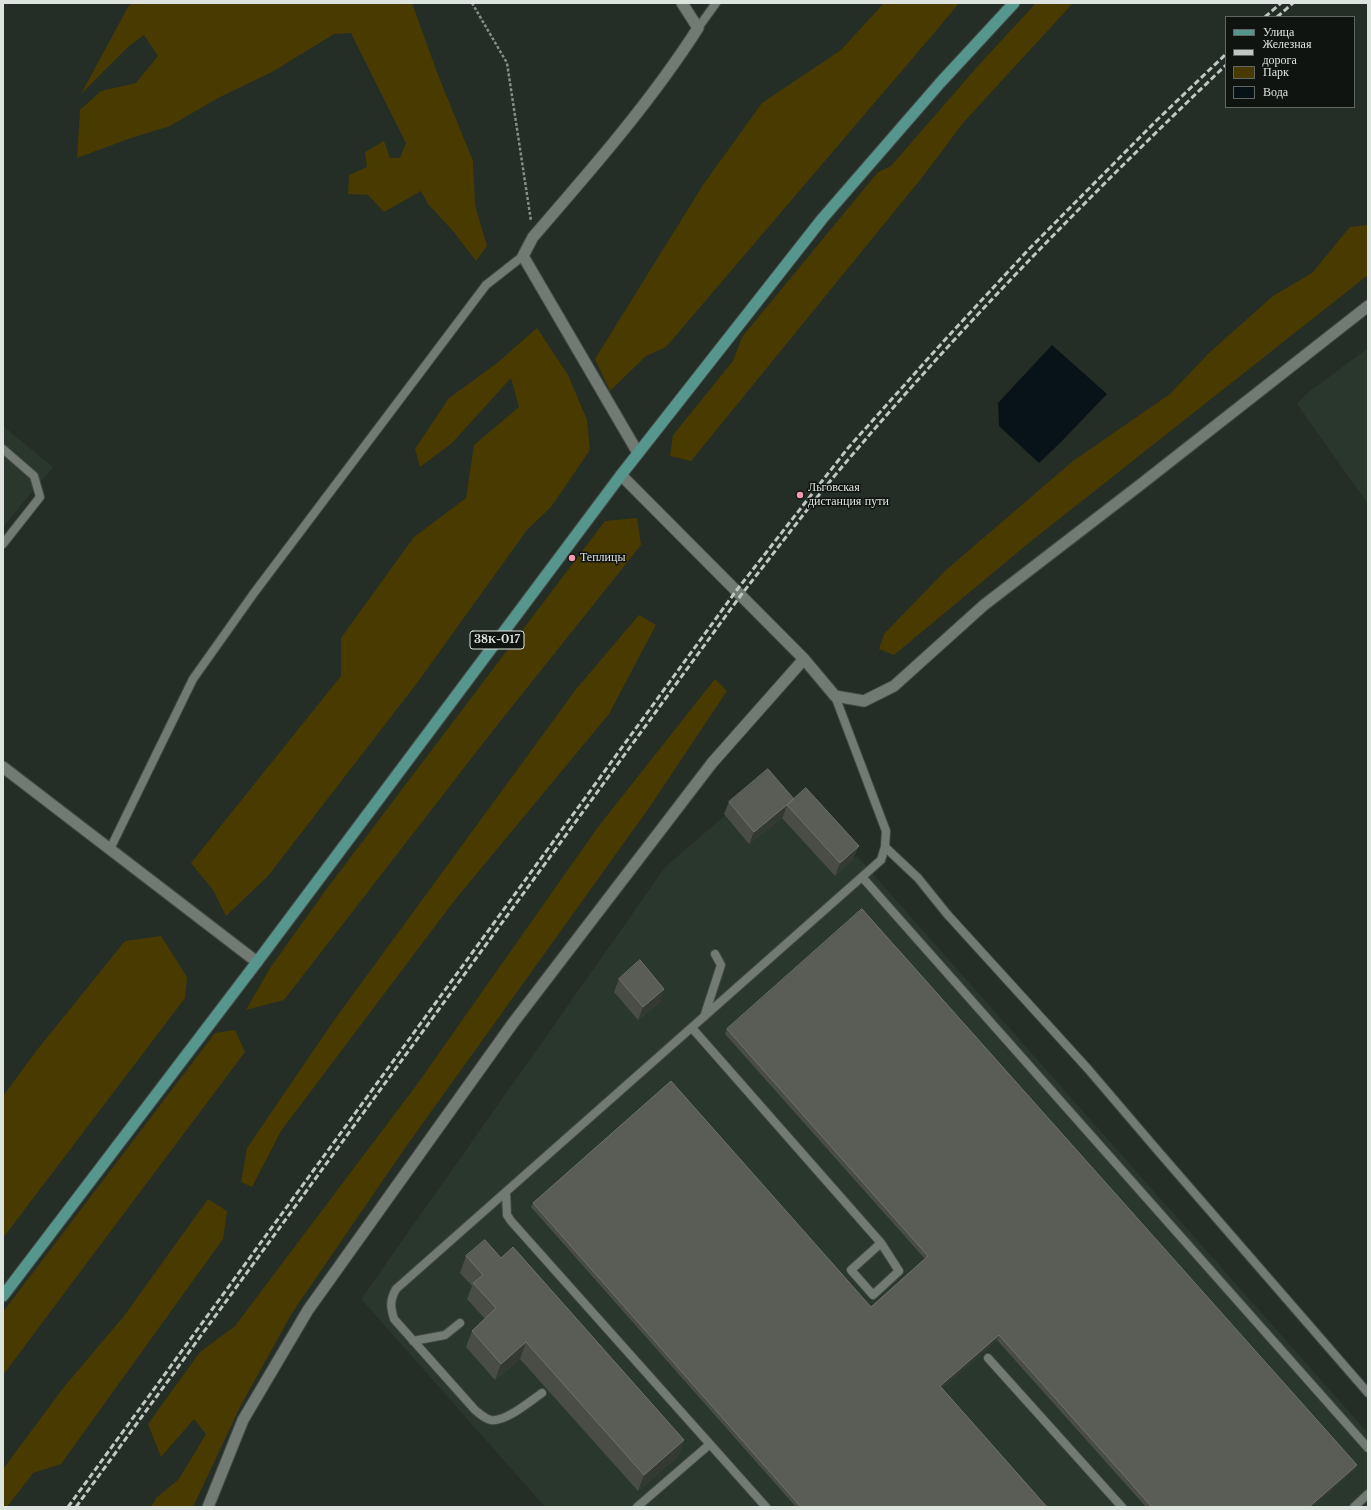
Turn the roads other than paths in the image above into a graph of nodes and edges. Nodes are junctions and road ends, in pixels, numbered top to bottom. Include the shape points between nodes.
1 (682, 3) edge
2 (716, 3) edge
3 (1014, 3) edge
4 (698, 28) junction
5 (523, 256) junction
6 (1368, 306) edge
7 (3, 449) edge
8 (638, 453) junction
9 (621, 475) junction
10 (3, 544) edge
11 (804, 659) junction
12 (835, 696) junction
13 (3, 767) edge
14 (885, 848) junction
15 (110, 849) junction
16 (862, 878) junction
17 (715, 954) dead end
18 (257, 962) junction
19 (703, 1018) junction
20 (692, 1028) junction
21 (506, 1192) junction
22 (881, 1243) junction
23 (3, 1296) edge
24 (460, 1323) dead end
25 (413, 1341) junction
26 (988, 1358) dead end
27 (542, 1393) dead end
28 (1368, 1393) edge
29 (710, 1444) junction
30 (1368, 1448) edge
31 (1368, 1494) edge
32 (761, 1505) edge
33 (208, 1507) edge
34 (637, 1507) edge
35 (1122, 1507) edge
36 (1354, 1507) edge

1 - 4 street
2 - 4 lane
3 - 8 main road, 38К-017 via 940,83 822,219
4 - 5 street via 680,57 621,135 533,238
5 - 8 street
5 - 15 lane via 486,285 254,593 193,679
6 - 12 street via 984,605 894,686 864,701
7 - 10 lane via 34,476 40,498
8 - 9 main road, 38К-017
9 - 11 street
9 - 18 main road, 38К-017
11 - 12 street
11 - 33 street via 712,763 537,991 308,1310 243,1420
12 - 14 lane via 886,831
13 - 15 street
14 - 16 lane via 881,860
14 - 28 lane via 918,878 947,914 1088,1069
15 - 18 street
16 - 19 lane
16 - 30 lane
17 - 19 lane via 721,965
18 - 23 main road, 38К-017
19 - 20 lane
20 - 21 lane
20 - 22 lane
21 - 25 lane via 396,1289 391,1299 391,1310 394,1319
21 - 29 lane via 507,1215 511,1221
22 - 22 lane via 851,1270 873,1295 899,1271
24 - 25 lane via 445,1334
25 - 27 lane via 475,1410 492,1420 502,1418
26 - 35 lane
29 - 32 lane
29 - 34 lane
31 - 36 lane

